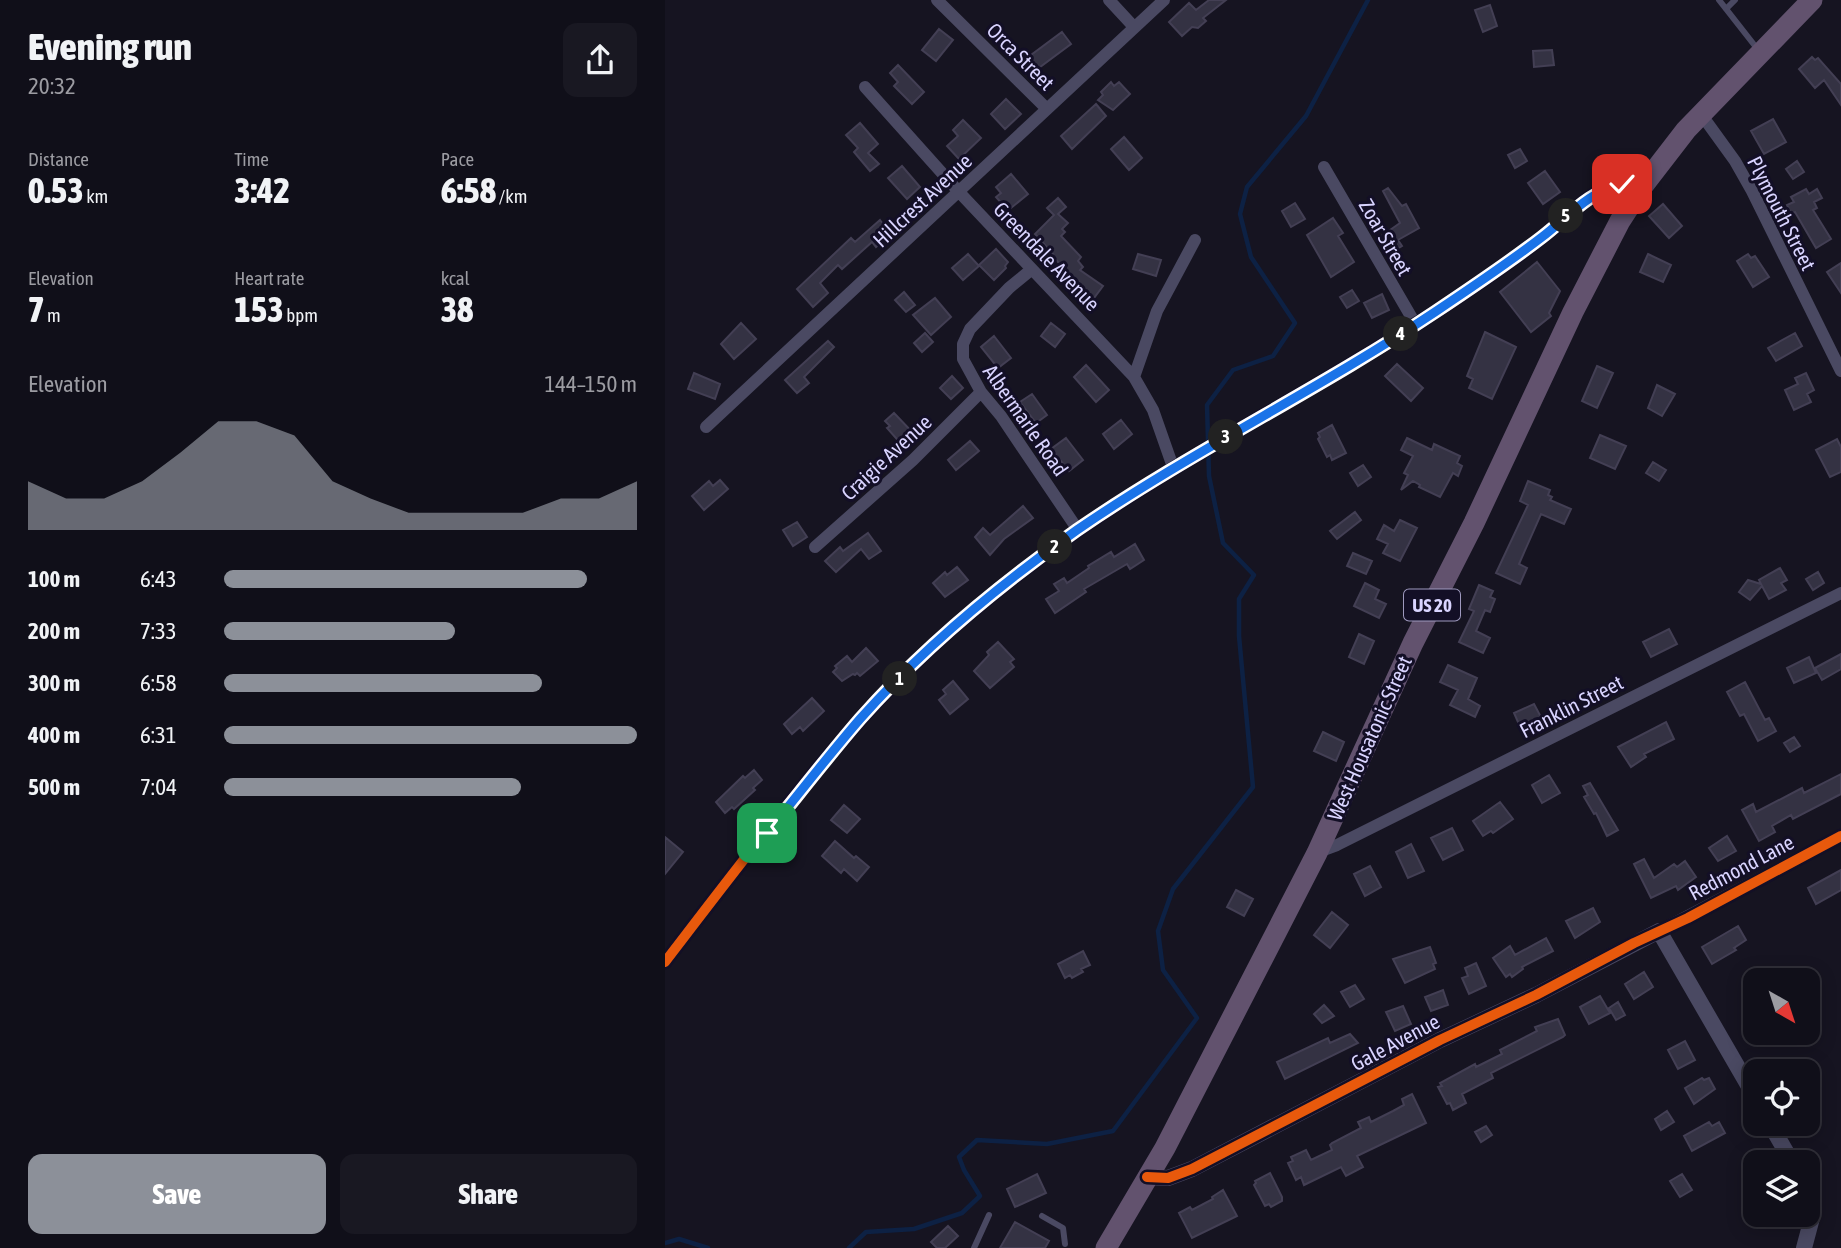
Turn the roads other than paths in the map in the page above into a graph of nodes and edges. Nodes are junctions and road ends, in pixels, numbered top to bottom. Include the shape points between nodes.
1 (937, 0) edge
2 (1109, 0) edge
3 (1164, 0) edge
4 (1719, 0) edge
5 (1735, 0) edge
6 (1812, 0) edge
7 (1726, 9) junction
8 (1134, 27) junction
9 (1760, 52) junction
10 (866, 87) dead end
11 (1047, 109) junction
12 (1701, 114) junction
13 (1324, 167) dead end
14 (1642, 187) junction
15 (959, 192) junction
16 (1195, 240) dead end
17 (1032, 269) junction
18 (1416, 325) junction
19 (1841, 371) edge
20 (1134, 377) junction
21 (981, 392) junction
22 (706, 427) dead end
23 (1173, 467) junction
24 (1078, 530) junction
25 (814, 547) dead end
26 (1841, 593) edge
27 (1841, 836) edge
28 (1317, 853) junction
29 (1659, 931) junction
30 (665, 962) edge
31 (1743, 1076) edge
32 (1147, 1177) junction
33 (989, 1214) dead end
34 (1042, 1216) dead end
35 (1810, 1227) edge
36 (1066, 1247) edge
37 (974, 1248) edge
38 (1106, 1248) edge
39 (1804, 1248) edge

1 - 11 street, Orca Street
2 - 8 street
3 - 8 street, Hillcrest Avenue
4 - 7 lane
5 - 7 lane
6 - 9 highway, West Housatonic Street / US 20
7 - 9 lane
8 - 11 street, Hillcrest Avenue
9 - 12 highway, West Housatonic Street / US 20
10 - 15 street, Greendale Avenue
11 - 15 street, Hillcrest Avenue
12 - 14 highway, West Housatonic Street / US 20
12 - 19 street, Plymouth Street via 1752,191
13 - 18 street, Zoar Street
14 - 18 street via 1607,187
14 - 28 highway, West Housatonic Street / US 20 via 1573,312 1412,643
15 - 17 street, Greendale Avenue
15 - 22 street, Hillcrest Avenue
16 - 20 street via 1157,311
17 - 20 street, Greendale Avenue
17 - 21 street, Albermarle Road via 990,306 963,344 963,359
18 - 23 street
20 - 23 street, Greendale Avenue via 1153,410
21 - 24 street, Albermarle Road
21 - 25 street, Craigie Avenue via 913,460
23 - 24 street
24 - 30 street via 958,624 861,718
26 - 28 street, Franklin Street
27 - 29 street, Redmond Lane
28 - 32 highway, West Housatonic Street / US 20
29 - 31 street
29 - 32 street, Gale Avenue via 1192,1169 1168,1178
32 - 38 highway, West Housatonic Street / US 20
33 - 37 lane
34 - 36 lane via 1063,1228
35 - 39 street

